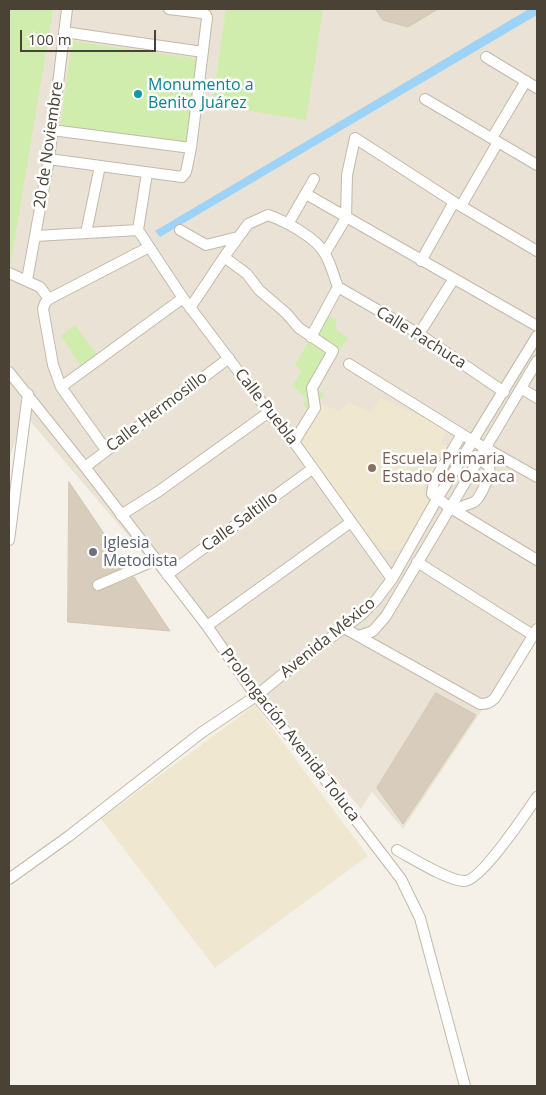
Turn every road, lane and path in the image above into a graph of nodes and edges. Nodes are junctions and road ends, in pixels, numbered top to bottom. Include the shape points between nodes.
1 (67, 9) edge
2 (169, 9) edge
3 (64, 32) junction
4 (203, 52) junction
5 (486, 57) dead end
6 (533, 84) edge
7 (425, 99) dead end
8 (52, 130) junction
9 (495, 140) junction
10 (191, 148) junction
11 (49, 159) junction
12 (537, 165) edge
13 (100, 166) junction
14 (147, 173) junction
15 (314, 179) dead end
16 (306, 194) junction
17 (458, 204) junction
18 (346, 218) junction
19 (288, 224) junction
20 (180, 230) dead end
21 (86, 233) junction
22 (36, 236) junction
23 (238, 237) junction
24 (144, 238) junction
25 (537, 251) edge
26 (325, 253) junction
27 (224, 257) junction
28 (421, 261) junction
29 (9, 273) edge
30 (27, 280) junction
31 (453, 280) junction
32 (338, 287) junction
33 (45, 296) junction
34 (183, 298) junction
35 (190, 308) junction
36 (537, 326) edge
37 (420, 334) junction
38 (537, 336) edge
39 (311, 337) junction
40 (229, 358) junction
41 (537, 361) edge
42 (348, 364) dead end
43 (9, 372) edge
44 (61, 387) junction
45 (521, 388) junction
46 (504, 392) junction
47 (28, 394) junction
48 (537, 398) edge
49 (269, 412) junction
50 (462, 434) junction
51 (473, 441) junction
52 (294, 442) junction
53 (486, 447) junction
54 (106, 450) junction
55 (466, 451) junction
56 (479, 459) junction
57 (85, 467) junction
58 (312, 468) junction
59 (537, 477) edge
60 (437, 499) junction
61 (453, 509) junction
62 (121, 515) junction
63 (351, 522) junction
64 (9, 540) edge
65 (156, 560) junction
66 (537, 560) edge
67 (418, 562) junction
68 (167, 575) junction
69 (392, 579) junction
70 (98, 585) dead end
71 (207, 626) junction
72 (344, 628) junction
73 (536, 633) edge
74 (360, 636) junction
75 (256, 696) junction
76 (537, 798) edge
77 (397, 850) dead end
78 (9, 879) edge
79 (465, 1086) edge

1 - 3 street, 20 de Noviembre
2 - 4 street via 206,15
3 - 4 street
3 - 8 street, 20 de Noviembre
4 - 10 street
5 - 6 street
6 - 9 street
7 - 9 street
8 - 10 street
8 - 11 street, 20 de Noviembre
9 - 12 street
9 - 17 street
10 - 14 street via 182,177
11 - 13 street
11 - 22 street, 20 de Noviembre
13 - 14 street
13 - 21 street
14 - 24 street
15 - 16 street
16 - 18 street
16 - 19 street
17 - 18 street via 355,138 347,175
17 - 25 street
17 - 28 street
18 - 26 street
18 - 28 street
19 - 23 street via 268,215 248,224
19 - 26 street
20 - 23 street via 206,245
21 - 22 street
21 - 24 street
22 - 30 street, 20 de Noviembre
23 - 27 street
24 - 33 street
24 - 34 street, Calle Puebla
26 - 32 street
27 - 35 street
27 - 39 street via 243,270 259,290
28 - 31 street
29 - 30 street
30 - 33 street
31 - 36 street
31 - 37 street
32 - 37 street, Calle Pachuca
32 - 39 street
33 - 44 street via 43,309 53,366
34 - 35 street, Calle Puebla
34 - 44 street
35 - 40 street, Calle Puebla
37 - 46 street, Calle Pachuca
38 - 46 street, Avenida México
39 - 52 street via 332,349 332,353 312,388 315,408
40 - 49 street, Calle Puebla
40 - 54 street, Calle Hermosillo
41 - 45 street, Avenida México
42 - 50 street
43 - 47 street, Prolongación Avenida Toluca
44 - 54 street
45 - 48 street
45 - 53 street, Avenida México
46 - 51 street, Avenida México
47 - 57 street, Prolongación Avenida Toluca
47 - 64 street
49 - 52 street, Calle Puebla
49 - 62 street
50 - 51 street
50 - 60 street via 434,481 432,494
51 - 53 street
51 - 55 street, Avenida México
52 - 58 street, Calle Puebla
53 - 56 street, Avenida México
53 - 59 street
54 - 57 street, Calle Hermosillo
55 - 56 street
55 - 60 street, Avenida México
56 - 61 street, Avenida México
56 - 61 street via 488,466 490,474 477,499
57 - 62 street, Prolongación Avenida Toluca
58 - 63 street, Calle Puebla
58 - 68 street, Calle Saltillo
60 - 61 street
60 - 69 street, Avenida México
61 - 66 street
61 - 67 street, Avenida México
62 - 65 street, Prolongación Avenida Toluca
63 - 69 street, Calle Puebla
63 - 71 street
65 - 68 street, Prolongación Avenida Toluca
65 - 70 street
67 - 73 street
67 - 74 street, Avenida México via 386,616 373,631
68 - 71 street, Prolongación Avenida Toluca
69 - 72 street, Avenida México via 378,599
71 - 75 street, Prolongación Avenida Toluca
72 - 74 street
72 - 75 street, Avenida México
73 - 74 street via 495,698 490,703 480,704
75 - 78 street, Avenida México via 201,733
75 - 79 street, Prolongación Avenida Toluca via 314,765 409,893 420,918
76 - 77 street via 487,864 467,881 444,874

